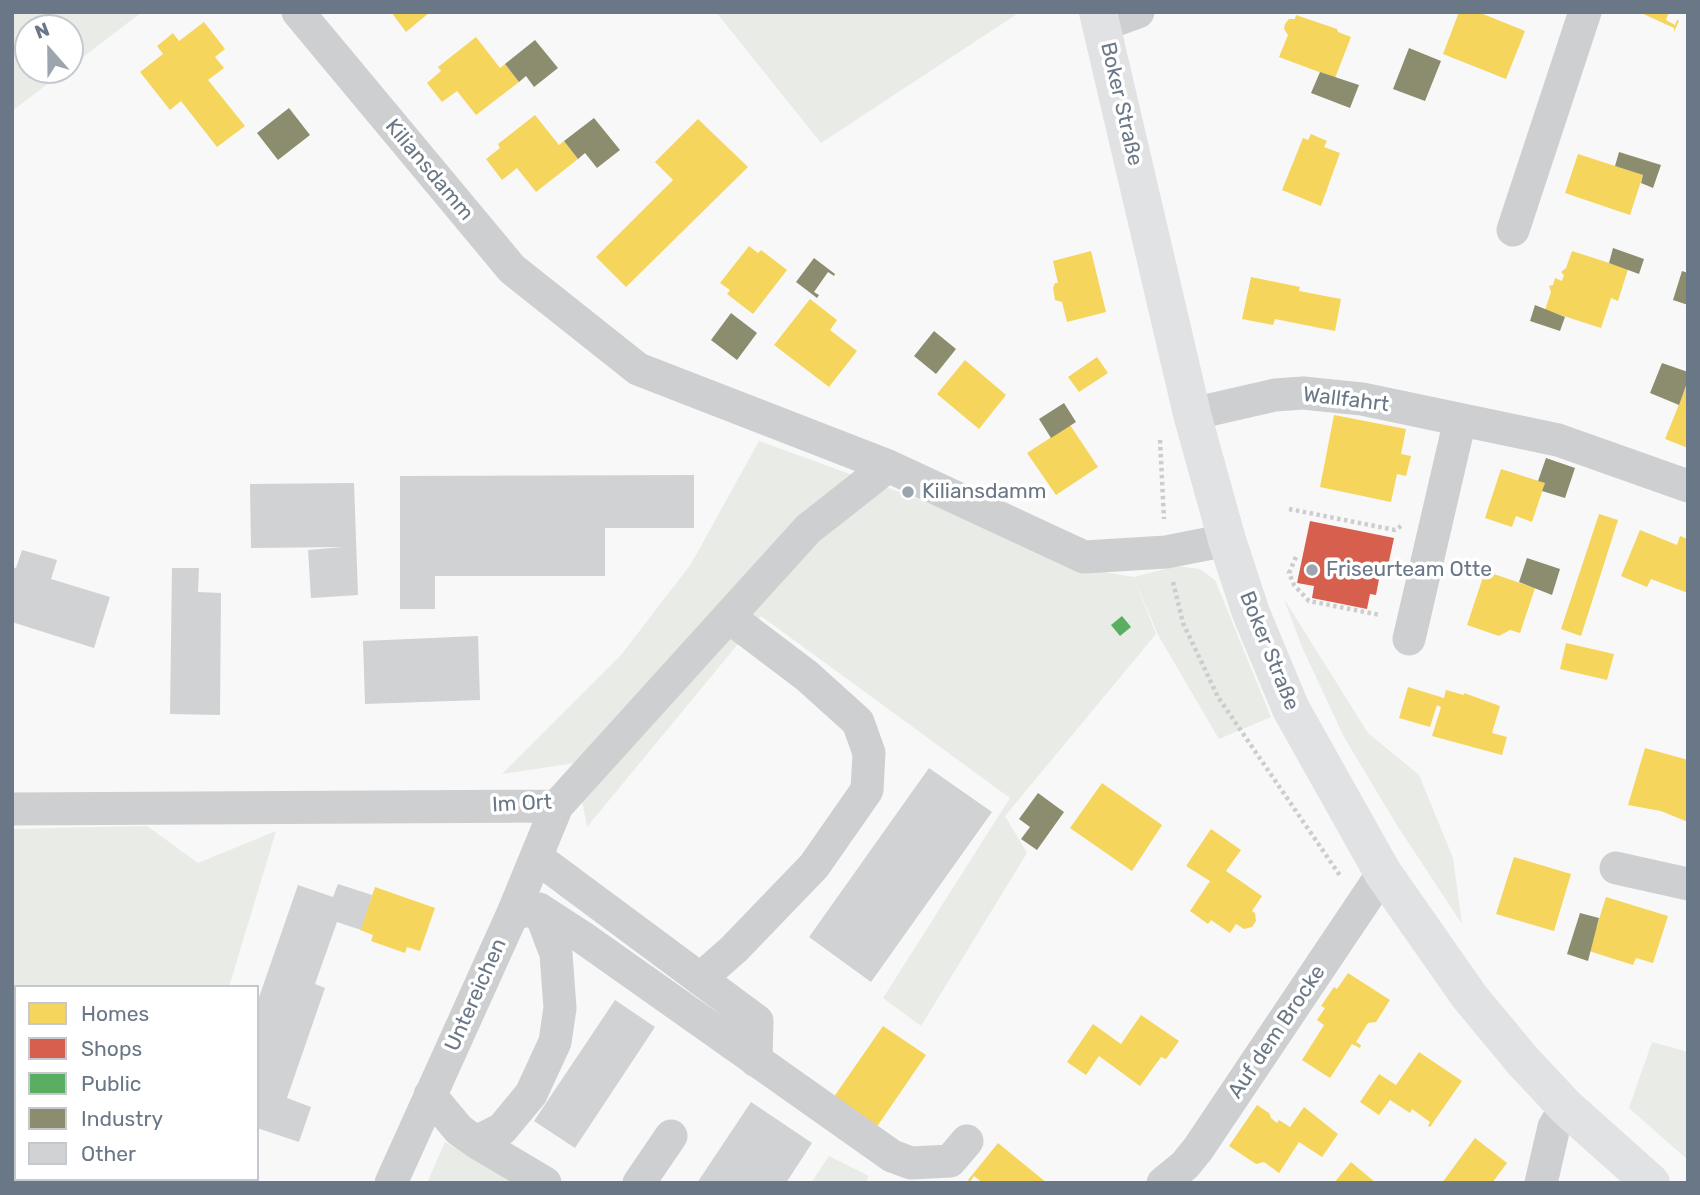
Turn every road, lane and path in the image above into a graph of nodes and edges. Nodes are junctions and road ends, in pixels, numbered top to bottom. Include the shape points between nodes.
1 (298, 12) edge
2 (1138, 12) edge
3 (1576, 14) edge
4 (1100, 19) edge
5 (1513, 230) dead end
6 (1460, 420) junction
7 (1176, 423) junction
8 (888, 466) junction
9 (1688, 486) edge
10 (1289, 509) dead end
11 (1435, 529) junction
12 (1227, 540) junction
13 (1166, 552) junction
14 (1296, 557) dead end
15 (729, 617) junction
16 (1411, 631) joint
17 (557, 806) junction
18 (12, 809) edge
19 (536, 857) junction
20 (1616, 868) dead end
21 (1383, 873) junction
22 (1688, 884) edge
23 (526, 911) junction
24 (700, 979) junction
25 (756, 1061) junction
26 (430, 1095) junction
27 (1566, 1107) junction
28 (671, 1136) dead end
29 (967, 1141) dead end
30 (476, 1142) junction
31 (391, 1183) edge
32 (545, 1183) edge
33 (639, 1183) edge
34 (1163, 1183) edge
35 (1541, 1183) edge
36 (1651, 1183) edge

1 - 8 street, Kiliansdamm via 512,269 638,369
2 - 4 street
3 - 5 street
4 - 7 main road, Boker Straße
6 - 7 street, Wallfahrt via 1362,399 1303,393 1275,395
6 - 9 street, Wallfahrt via 1558,440
6 - 11 street
7 - 12 main road, Boker Straße
7 - 13 path
8 - 13 street, Kiliansdamm via 1084,557
8 - 15 street, Im Ort via 808,529
10 - 11 path via 1395,530 1405,523
11 - 16 street
12 - 13 street, Kiliansdamm
12 - 21 main road, Boker Straße via 1291,709
14 - 16 path via 1289,573 1309,601
15 - 17 street, Im Ort
15 - 24 street via 858,722 869,753 867,790 814,866
17 - 18 street, Im Ort
17 - 19 street, Untereichen
19 - 23 street, Untereichen
19 - 24 street
20 - 22 street
21 - 27 main road, Boker Straße via 1469,996
21 - 34 street, Auf dem Brocke via 1198,1149
23 - 25 street via 582,937
23 - 26 street, Untereichen
23 - 30 street via 556,954 560,1008 555,1042 531,1094 502,1129
24 - 25 street via 757,1021
25 - 29 street via 892,1156 911,1163 950,1161
26 - 30 street via 459,1130
26 - 31 street, Untereichen
27 - 35 street via 1554,1127
27 - 36 main road, Boker Straße
28 - 33 street
30 - 32 street

